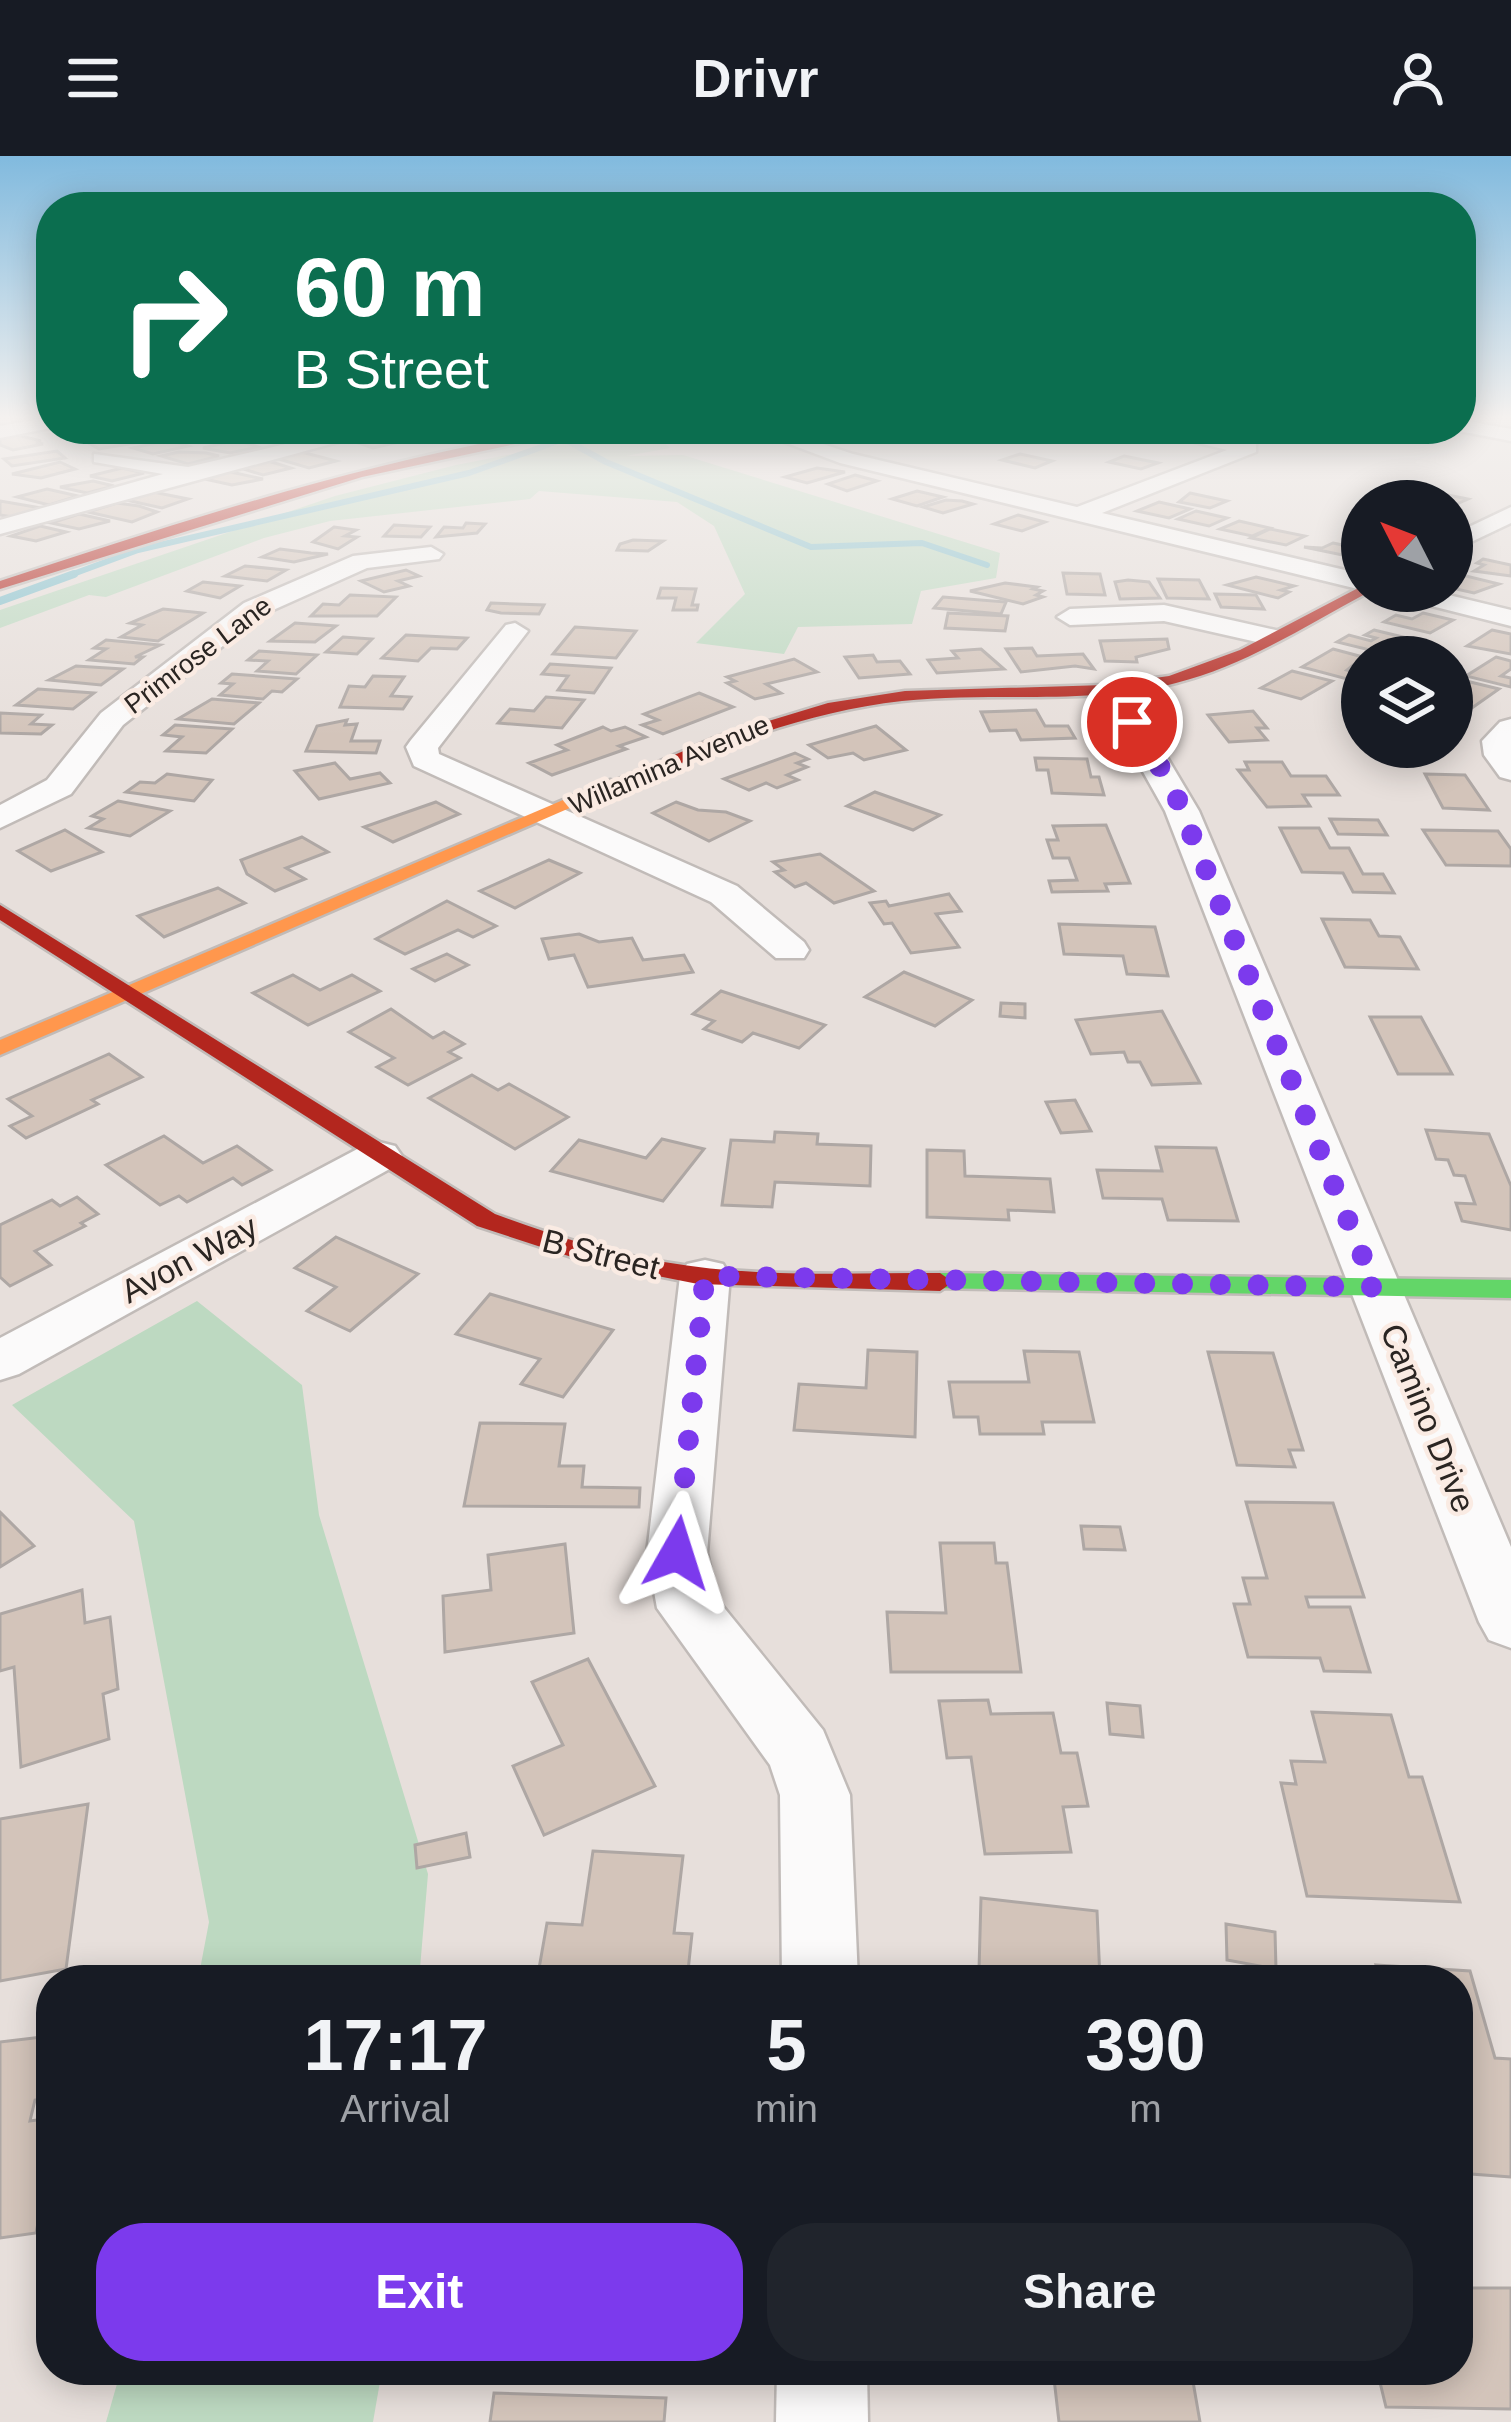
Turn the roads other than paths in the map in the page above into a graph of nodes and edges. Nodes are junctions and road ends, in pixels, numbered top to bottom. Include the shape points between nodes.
1 (182, 525) edge
2 (1121, 525) edge
3 (431, 554) dead end
4 (1341, 581) edge
5 (0, 585) edge
6 (1341, 598) edge
7 (1473, 609) edge
8 (1070, 617) dead end
9 (1511, 618) edge
10 (515, 631) dead end
11 (1270, 637) junction
12 (1112, 690) junction
13 (1511, 728) edge
14 (1511, 770) edge
15 (548, 815) junction
16 (0, 818) edge
17 (0, 911) edge
18 (790, 950) dead end
19 (129, 993) junction
20 (0, 1048) edge
21 (379, 1156) junction
22 (705, 1276) junction
23 (1375, 1287) junction
24 (1511, 1289) edge
25 (0, 1361) edge
26 (1511, 1622) edge
27 (820, 1965) edge
28 (822, 2385) edge
29 (823, 2422) edge

1 - 5 street
2 - 4 street
3 - 16 street, Primrose Lane via 348,566 253,609 112,719 59,788
6 - 11 street, Willamina Avenue
7 - 9 street
8 - 11 street via 1164,614
10 - 15 street via 422,747 443,771
11 - 12 street, Willamina Avenue via 1198,671
12 - 15 street, Willamina Avenue via 923,695 796,714
12 - 23 street, Camino Drive via 1172,786
13 - 14 street via 1497,741
15 - 18 street via 724,894
15 - 19 street, Willamina Avenue
17 - 19 street, B Street
19 - 20 street, Willamina Avenue
19 - 21 street, B Street
21 - 22 street, B Street via 512,1231
21 - 25 street, Avon Way
22 - 23 street, B Street
22 - 27 street via 677,1553 688,1608 799,1751 815,1796
23 - 24 street, B Street
23 - 26 street, Camino Drive
28 - 29 street

